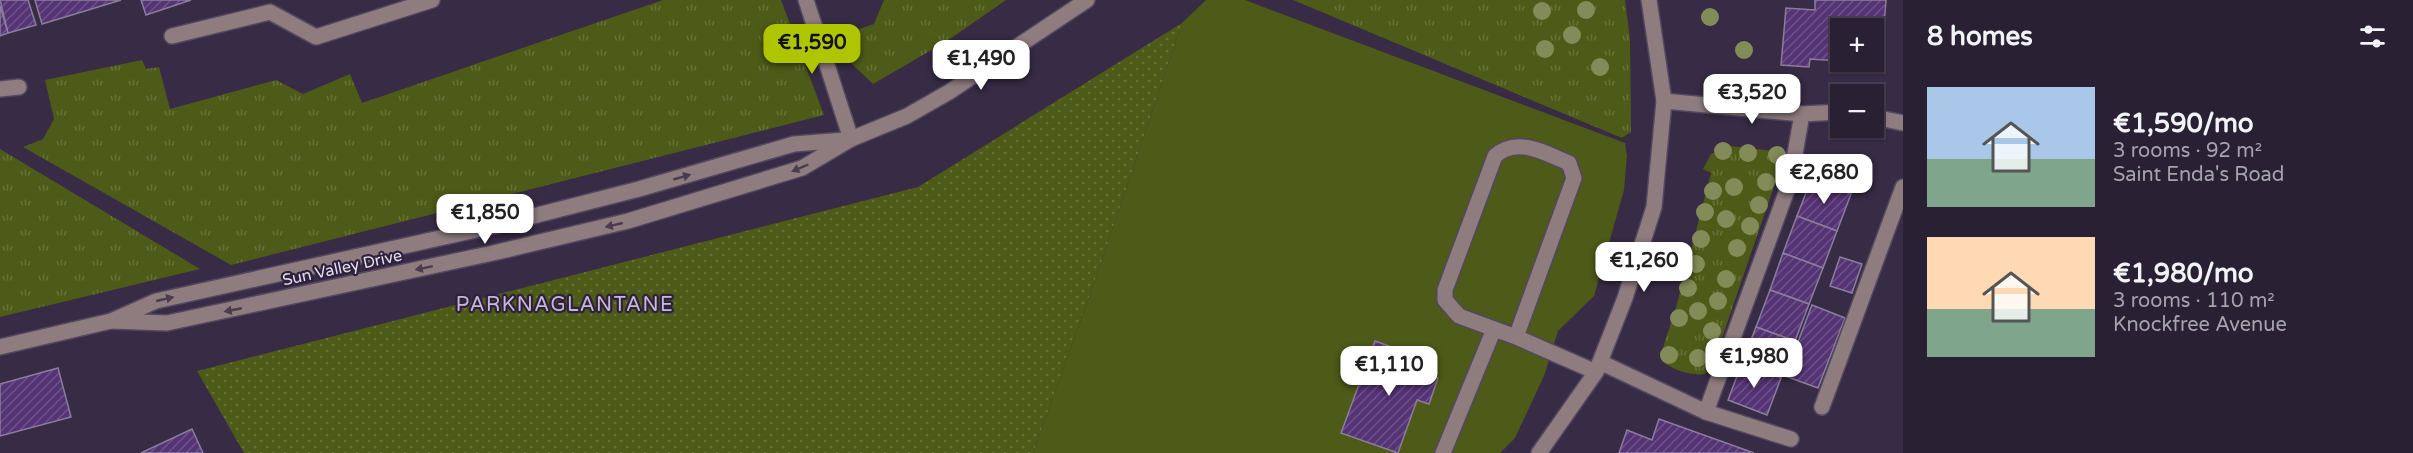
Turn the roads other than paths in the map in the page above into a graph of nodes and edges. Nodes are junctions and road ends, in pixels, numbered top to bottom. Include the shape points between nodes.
1 (432, 0) edge
2 (806, 0) edge
3 (1087, 0) edge
4 (1649, 0) edge
5 (172, 36) dead end
6 (19, 87) dead end
7 (0, 88) edge
8 (1664, 101) junction
9 (1830, 113) edge
10 (1802, 114) junction
11 (1884, 119) edge
12 (1903, 123) edge
13 (851, 139) junction
14 (1903, 187) edge
15 (517, 220) junction
16 (523, 246) junction
17 (111, 321) junction
18 (1494, 329) junction
19 (1516, 337) junction
20 (0, 347) edge
21 (1598, 367) junction
22 (1822, 407) dead end
23 (1706, 412) junction
24 (1791, 439) dead end
25 (1443, 453) edge
26 (1539, 453) edge

1 - 5 street via 316,37 270,12
2 - 13 street
3 - 13 street, Sun Valley Drive via 949,92 907,116
4 - 8 street
6 - 7 street
8 - 10 street
8 - 21 street via 1654,207
9 - 10 street
10 - 23 street via 1790,182
11 - 12 street
15 -> 13 street, Sun Valley Drive via 794,144
13 -> 16 street, Sun Valley Drive via 802,168 628,221
14 - 22 street
15 - 16 street
17 -> 15 street, Sun Valley Drive via 156,301
16 -> 17 street, Sun Valley Drive via 167,323
17 - 20 street, Sun Valley Drive
18 - 19 street
18 - 19 street via 1459,316 1445,300 1445,290 1495,156 1503,148 1528,147 1569,163 1574,178
18 - 25 street
19 - 21 street
21 - 23 street via 1633,375
21 - 26 street
23 - 24 street

